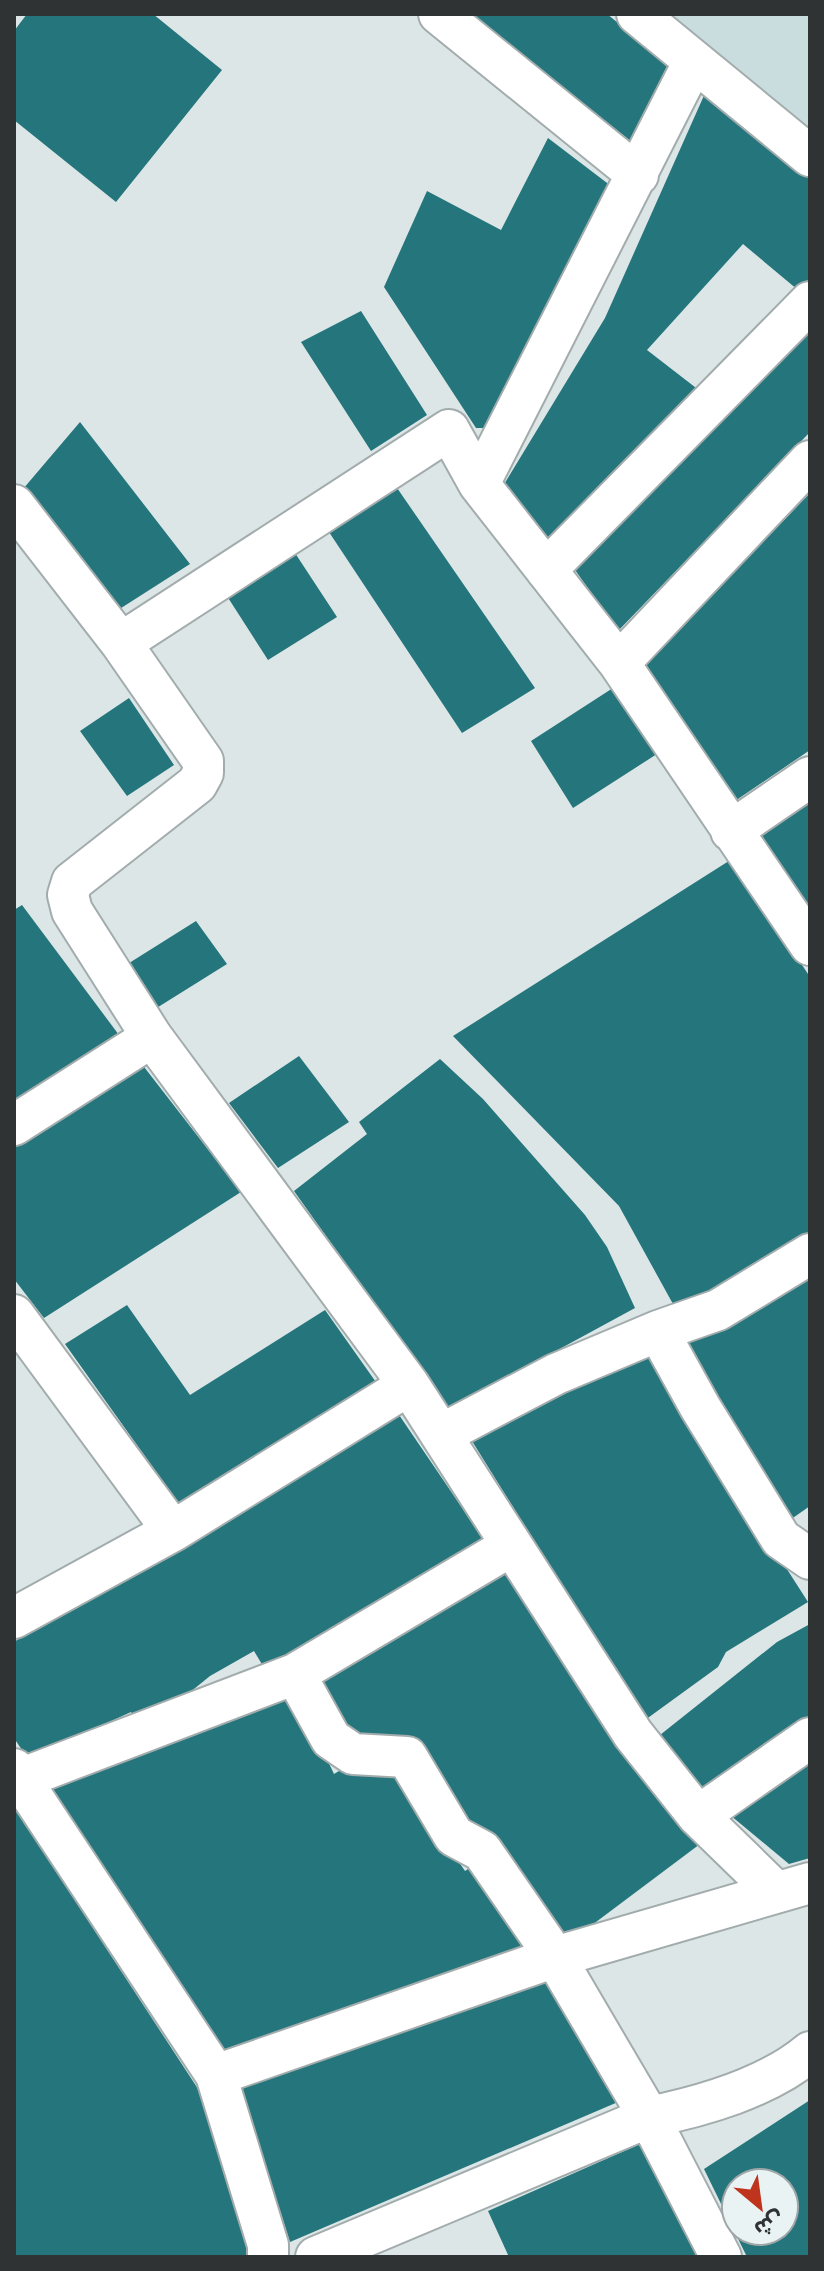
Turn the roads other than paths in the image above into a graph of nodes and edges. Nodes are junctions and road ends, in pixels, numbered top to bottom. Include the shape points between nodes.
1 (439, 14) edge
2 (637, 14) edge
3 (694, 61) junction
4 (810, 156) edge
5 (638, 175) junction
6 (810, 302) edge
7 (810, 461) edge
8 (479, 484) junction
9 (14, 505) edge
10 (546, 570) junction
11 (121, 643) junction
12 (619, 663) junction
13 (810, 777) edge
14 (731, 831) junction
15 (810, 945) edge
16 (152, 1037) junction
17 (14, 1125) edge
18 (810, 1254) edge
19 (14, 1315) edge
20 (658, 1331) junction
21 (409, 1385) junction
22 (442, 1434) junction
23 (173, 1531) junction
24 (800, 1539) edge
25 (511, 1546) junction
26 (14, 1618) edge
27 (295, 1674) junction
28 (810, 1738) edge
29 (17, 1774) edge
30 (698, 1816) junction
31 (793, 1887) edge
32 (555, 1957) junction
33 (810, 2052) edge
34 (216, 2075) junction
35 (649, 2117) junction
36 (268, 2257) edge
37 (316, 2257) edge
38 (721, 2257) edge

1 - 5 street
2 - 3 street
3 - 4 street
3 - 5 street
5 - 8 street
6 - 10 street
7 - 12 street
8 - 10 street
8 - 11 street via 449,430
9 - 11 street
10 - 12 street
11 - 16 street via 203,761 203,773 197,784 72,882 68,895 72,911
12 - 14 street
13 - 14 street
14 - 15 street
16 - 17 street
16 - 21 street
18 - 20 street via 718,1310
19 - 23 street
20 - 22 street via 556,1374
20 - 24 street via 700,1407
21 - 22 street
21 - 23 street
22 - 25 street
23 - 26 street
25 - 27 street
25 - 30 street via 633,1734
27 - 29 street
27 - 32 street via 331,1739 353,1754 407,1757 454,1836 482,1851
28 - 30 street
29 - 34 street
30 - 31 street
31 - 32 street
32 - 34 street
32 - 35 street
33 - 35 street via 796,2064 703,2105
34 - 36 street
35 - 37 street
35 - 38 street

